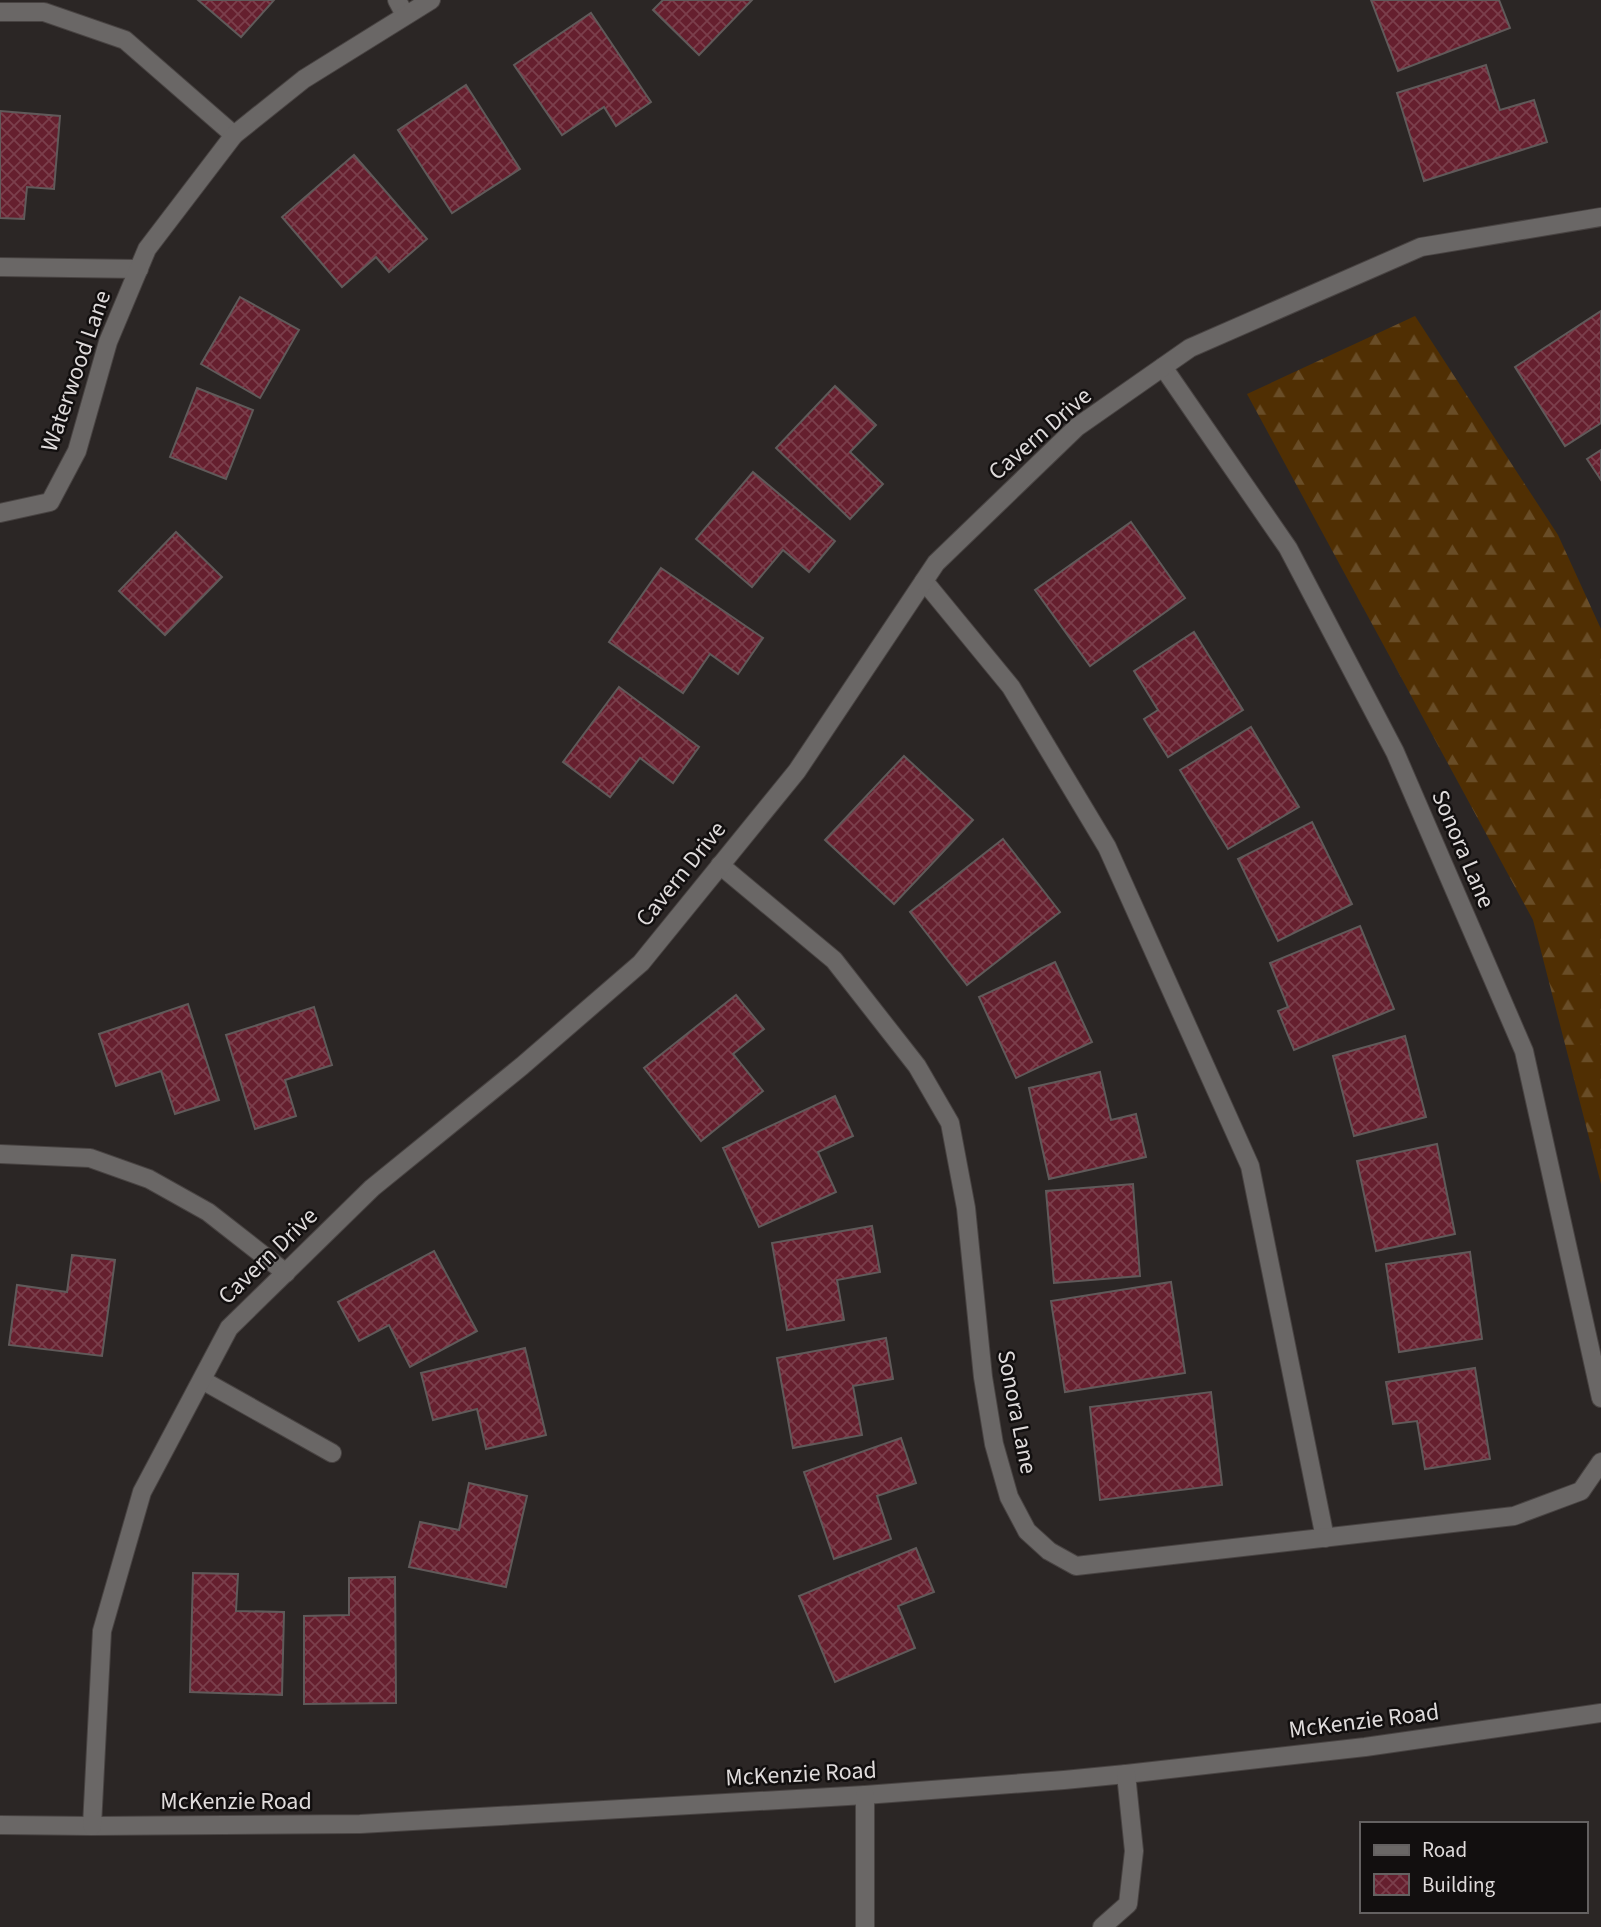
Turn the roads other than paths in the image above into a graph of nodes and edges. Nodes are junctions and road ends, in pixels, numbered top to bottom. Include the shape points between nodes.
1 (430, 0) edge
2 (401, 8) edge
3 (0, 12) edge
4 (234, 135) junction
5 (1601, 217) edge
6 (0, 267) edge
7 (139, 269) junction
8 (1163, 367) junction
9 (0, 513) edge
10 (924, 581) junction
11 (720, 865) junction
12 (0, 1154) edge
13 (286, 1273) junction
14 (202, 1380) junction
15 (1601, 1398) edge
16 (332, 1452) dead end
17 (1601, 1462) edge
18 (1325, 1538) junction
19 (1601, 1713) edge
20 (1126, 1774) junction
21 (865, 1794) junction
22 (0, 1825) edge
23 (92, 1826) junction
24 (865, 1927) edge
25 (1102, 1927) edge

1 - 2 street, Waterwood Lane
2 - 4 street, Waterwood Lane
3 - 4 street via 44,12 125,40
4 - 7 street, Waterwood Lane via 147,249
5 - 8 street, Cavern Drive via 1421,247 1190,348
6 - 7 street
7 - 9 street, Waterwood Lane via 108,342 77,451 50,502
8 - 10 street, Cavern Drive via 1077,428 936,563
8 - 15 street, Sonora Lane via 1288,548 1395,752 1524,1051
10 - 11 street, Cavern Drive via 797,771
10 - 18 street via 1011,687 1107,847 1250,1166
11 - 13 street, Cavern Drive via 641,963 372,1188
11 - 18 street, Sonora Lane via 834,960 917,1066 950,1123 966,1208 983,1377 995,1444 1009,1497 1027,1531 1076,1566
12 - 13 street via 90,1158 149,1179 208,1212
13 - 14 street, Cavern Drive via 229,1328
14 - 16 street
14 - 23 street, Cavern Drive via 142,1492 102,1631
17 - 18 street, Sonora Lane via 1581,1491 1514,1516
19 - 20 street, McKenzie Road via 1365,1747
20 - 21 street, McKenzie Road
20 - 25 street via 1134,1851 1128,1904
21 - 23 street, McKenzie Road via 360,1824
21 - 24 street
22 - 23 street, McKenzie Road

